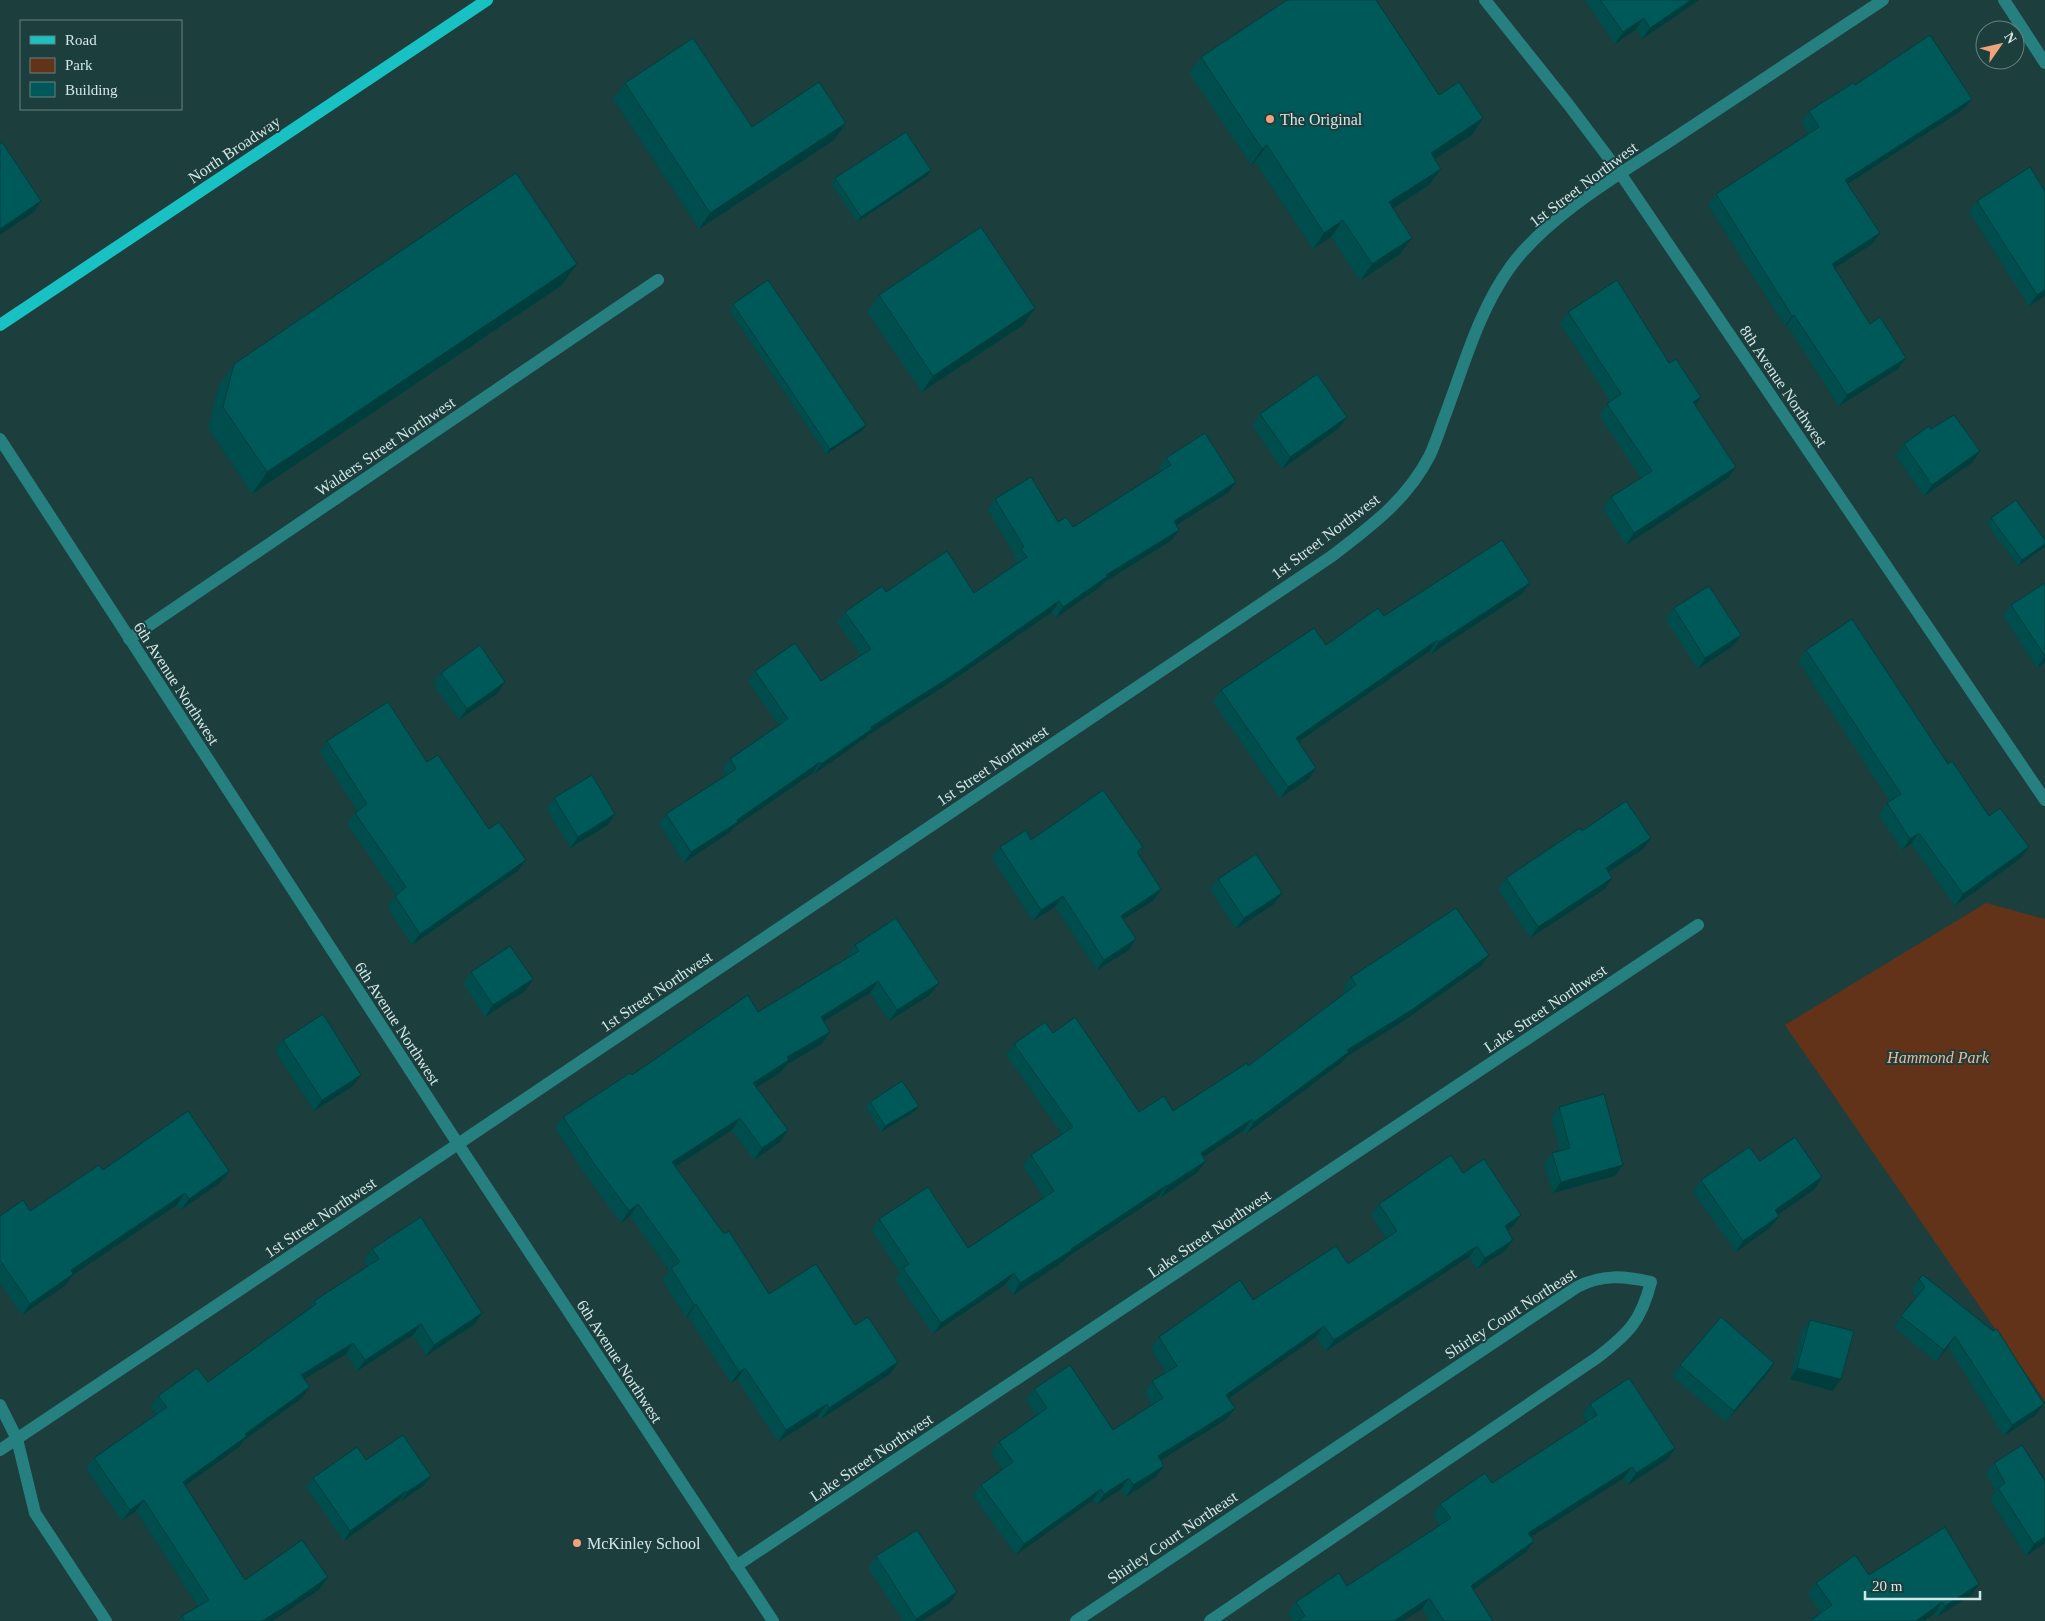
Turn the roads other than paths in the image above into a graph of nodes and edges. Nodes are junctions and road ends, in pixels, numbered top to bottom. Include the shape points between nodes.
1 (487, 0) edge
2 (1485, 0) edge
3 (1883, 0) edge
4 (2004, 0) edge
5 (2045, 63) edge
6 (1620, 173) junction
7 (658, 280) dead end
8 (0, 325) edge
9 (0, 439) edge
10 (130, 639) junction
11 (2045, 799) edge
12 (1698, 925) dead end
13 (458, 1144) junction
14 (0, 1405) edge
15 (17, 1439) junction
16 (0, 1450) edge
17 (736, 1566) junction
18 (106, 1621) edge
19 (773, 1621) edge
20 (1076, 1621) edge
21 (1210, 1621) edge

1 - 8 main road, North Broadway
2 - 6 street, 8th Avenue Northwest
3 - 6 street, 1st Street Northwest
4 - 5 street
6 - 11 street, 8th Avenue Northwest
6 - 13 street, 1st Street Northwest via 1558,219 1527,246 1510,267 1484,312 1430,454 1400,499 1384,516 1332,556
7 - 10 street, Walders Street Northwest
9 - 10 street, 6th Avenue Northwest
10 - 13 street, 6th Avenue Northwest
12 - 17 street, Lake Street Northwest
13 - 15 street, 1st Street Northwest
13 - 17 street, 6th Avenue Northwest
14 - 15 street
15 - 16 street, 1st Street Northwest
15 - 18 street via 35,1513
17 - 19 street, 6th Avenue Northwest
20 - 21 street, Shirley Court Northeast via 1577,1287 1590,1280 1618,1276 1651,1282 1642,1312 1619,1341

